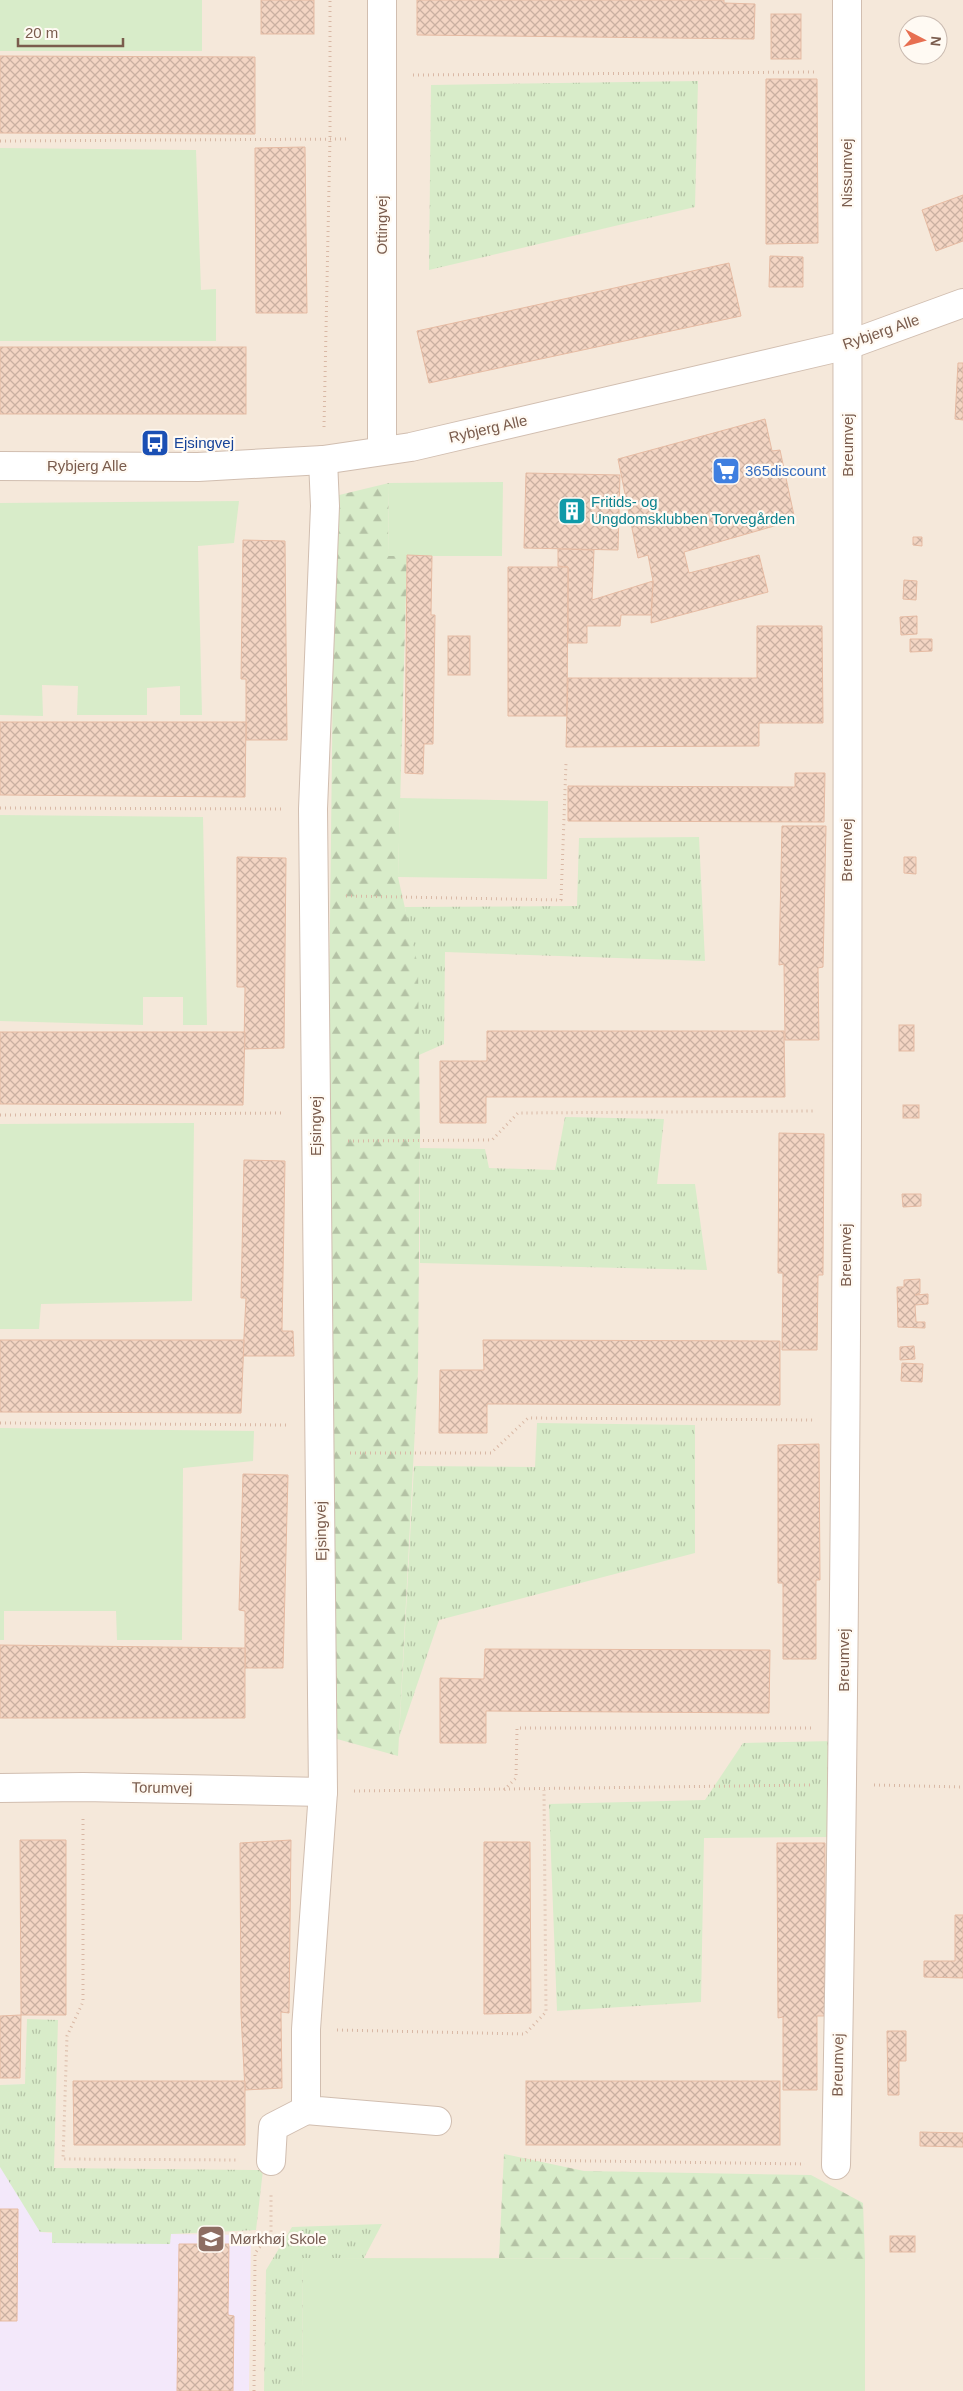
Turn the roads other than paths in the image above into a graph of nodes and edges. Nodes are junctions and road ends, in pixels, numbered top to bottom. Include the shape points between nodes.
1 (382, 0) edge
2 (847, 0) edge
3 (963, 303) edge
4 (848, 345) junction
5 (382, 450) junction
6 (323, 460) junction
7 (0, 466) edge
8 (0, 1788) edge
9 (324, 1792) junction
10 (306, 2110) junction
11 (437, 2121) dead end
12 (270, 2161) road end
13 (836, 2165) road end

1 - 5 street, Ottingvej
2 - 4 street, Nissumvej
3 - 4 street, Rybjerg Alle
4 - 5 street, Rybjerg Alle via 411,447
4 - 13 street, Breumvej via 844,1785
5 - 6 street, Rybjerg Alle
6 - 7 street, Rybjerg Alle via 198,467
6 - 9 street, Ejsingvej via 325,506 313,809
8 - 9 street, Torumvej
9 - 10 street, Ejsingvej via 306,2029
10 - 11 street
10 - 12 street via 274,2127

